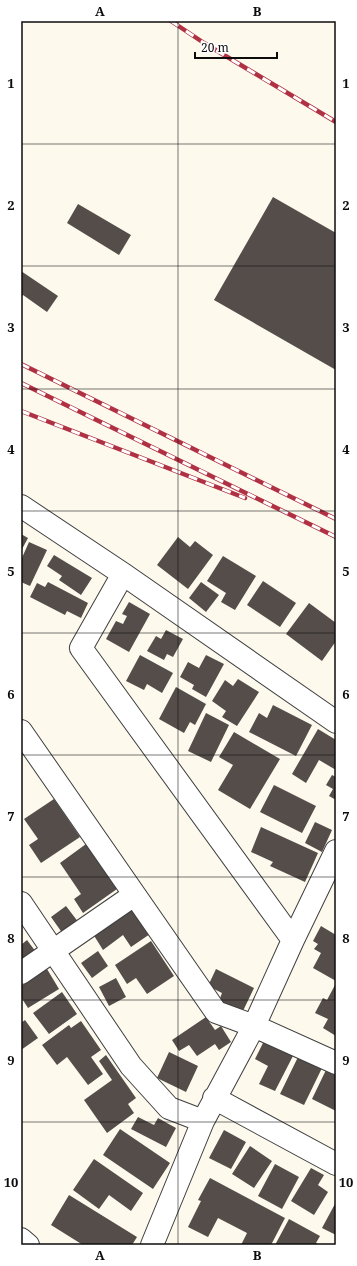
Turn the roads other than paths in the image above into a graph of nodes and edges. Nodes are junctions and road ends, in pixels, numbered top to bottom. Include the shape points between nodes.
1 (21, 506) edge
2 (123, 574) junction
3 (336, 722) edge
4 (21, 731) edge
5 (336, 851) edge
6 (134, 895) junction
7 (21, 903) edge
8 (293, 940) junction
9 (54, 950) junction
10 (21, 973) edge
11 (254, 1026) junction
12 (336, 1064) edge
13 (214, 1098) junction
14 (203, 1121) junction
15 (336, 1164) edge
16 (21, 1239) edge
17 (28, 1245) edge
18 (152, 1245) edge

1 - 2 street
2 - 3 street
2 - 8 street via 81,648
4 - 6 street
5 - 8 street
6 - 9 street
6 - 11 street via 216,1012
7 - 9 street
8 - 11 street
9 - 10 street
9 - 14 street via 131,1066 168,1108
11 - 12 street
11 - 13 street
13 - 14 street
13 - 15 street
14 - 18 street
16 - 17 street

